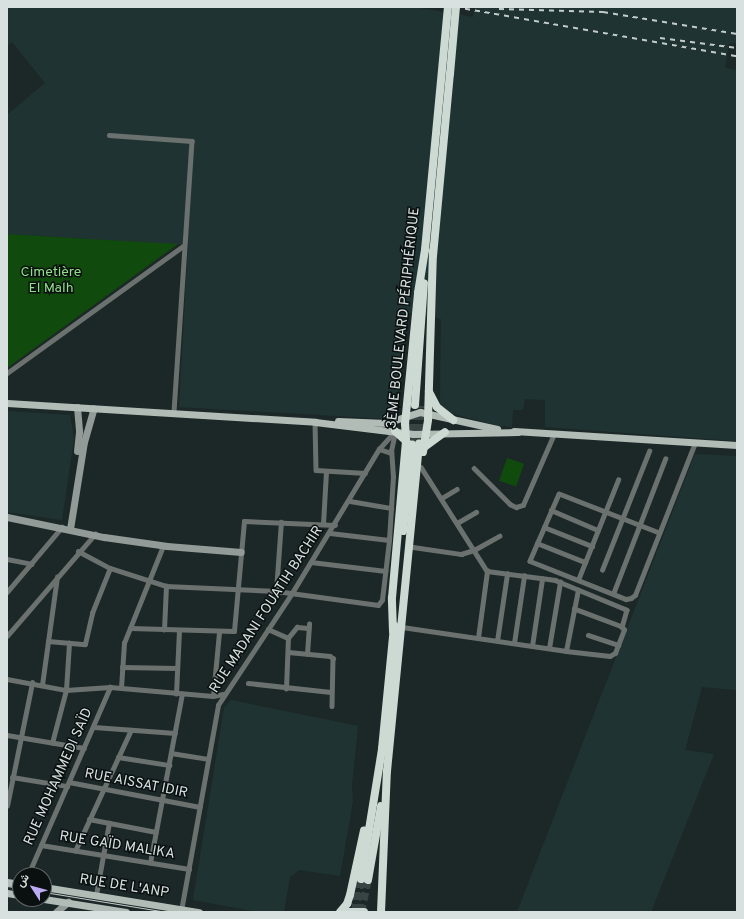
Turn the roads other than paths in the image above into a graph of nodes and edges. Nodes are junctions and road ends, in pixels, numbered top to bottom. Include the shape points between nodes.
1 (448, 7) edge
2 (456, 7) edge
3 (109, 135) dead end
4 (183, 246) junction
5 (429, 251) junction
6 (7, 374) edge
7 (429, 392) junction
8 (7, 403) edge
9 (419, 405) tunnel mouth
10 (77, 408) junction
11 (94, 408) junction
12 (174, 413) junction
13 (428, 413) junction
14 (406, 415) junction
15 (453, 420) junction
16 (315, 422) junction
17 (395, 431) junction
18 (444, 432) junction
19 (518, 432) junction
20 (426, 433) junction
21 (554, 434) junction
22 (413, 442) junction
23 (695, 443) junction
24 (737, 445) edge
25 (379, 449) junction
26 (649, 451) dead end
27 (391, 453) junction
28 (665, 459) dead end
29 (421, 467) junction
30 (474, 468) dead end
31 (326, 472) junction
32 (365, 473) junction
33 (618, 480) dead end
34 (457, 489) dead end
35 (442, 498) junction
36 (350, 501) junction
37 (391, 508) junction
38 (551, 510) junction
39 (606, 511) junction
40 (476, 512) dead end
41 (7, 517) edge
42 (623, 518) junction
43 (281, 522) junction
44 (458, 523) junction
45 (323, 524) junction
46 (335, 525) junction
47 (639, 525) junction
48 (544, 527) junction
49 (66, 528) junction
50 (598, 530) junction
51 (330, 533) junction
52 (659, 533) junction
53 (94, 534) junction
54 (499, 536) dead end
55 (389, 540) junction
56 (537, 543) junction
57 (163, 546) junction
58 (592, 546) junction
59 (412, 547) junction
60 (474, 550) junction
61 (78, 552) junction
62 (241, 552) junction
63 (7, 559) edge
64 (311, 562) junction
65 (585, 562) junction
66 (32, 564) junction
67 (110, 568) junction
68 (602, 570) dead end
69 (385, 571) junction
70 (487, 571) junction
71 (507, 574) junction
72 (524, 576) junction
73 (57, 577) junction
74 (542, 579) junction
75 (578, 580) junction
76 (149, 581) junction
77 (560, 582) junction
78 (166, 586) junction
79 (237, 589) junction
80 (578, 590) junction
81 (276, 591) junction
82 (7, 592) edge
83 (292, 593) junction
84 (612, 594) junction
85 (404, 602) junction
86 (574, 609) junction
87 (402, 627) junction
88 (622, 627) junction
89 (130, 628) junction
90 (268, 629) junction
91 (164, 630) junction
92 (179, 631) junction
93 (219, 632) junction
94 (588, 635) dead end
95 (7, 636) edge
96 (288, 638) junction
97 (478, 638) junction
98 (48, 641) junction
99 (497, 641) junction
100 (514, 643) junction
101 (69, 644) junction
102 (618, 645) junction
103 (532, 646) junction
104 (549, 648) junction
105 (566, 651) junction
106 (288, 652) junction
107 (307, 654) junction
108 (122, 667) junction
109 (177, 668) junction
110 (7, 679) edge
111 (32, 683) junction
112 (248, 683) dead end
113 (42, 685) junction
114 (110, 687) junction
115 (121, 688) junction
116 (286, 689) junction
117 (66, 690) junction
118 (331, 692) junction
119 (176, 694) junction
120 (182, 694) junction
121 (223, 694) junction
122 (213, 696) junction
123 (332, 706) dead end
124 (94, 727) junction
125 (131, 730) junction
126 (175, 733) junction
127 (7, 735) edge
128 (20, 737) junction
129 (52, 743) junction
130 (84, 748) junction
131 (382, 749) junction
132 (171, 753) junction
133 (118, 757) junction
134 (208, 759) junction
135 (169, 765) junction
136 (387, 771) junction
137 (12, 777) junction
138 (68, 784) junction
139 (103, 788) junction
140 (162, 799) junction
141 (7, 806) edge
142 (200, 807) junction
143 (89, 819) junction
144 (109, 823) junction
145 (156, 832) junction
146 (41, 845) junction
147 (74, 851) junction
148 (103, 856) junction
149 (150, 863) junction
150 (31, 867) edge
151 (189, 870) junction
152 (52, 888) edge
153 (96, 895) junction
154 (52, 900) edge
155 (68, 902) junction
156 (181, 910) edge
157 (56, 912) edge
158 (126, 912) edge
159 (199, 912) edge
160 (342, 912) edge
161 (364, 912) edge
162 (381, 912) edge

1 - 5 highway, 3ÈME BOULEVARD PÉRIPHÉRIQUE
2 - 5 highway, bridge
3 - 4 street via 192,141
4 - 6 street
4 - 12 street
5 - 7 highway via 433,306
5 - 9 highway
5 - 14 highway, 3ÈME BOULEVARD PÉRIPHÉRIQUE via 414,294
7 - 13 highway
7 - 15 highway via 437,407
8 - 10 main road
10 - 11 main road
10 - 49 street via 79,440
11 - 12 main road
11 - 49 street via 84,442
12 - 16 main road
13 - 14 main road via 416,412
13 - 15 main road
13 - 20 highway
14 - 16 main road via 386,422
14 - 22 highway, 3ÈME BOULEVARD PÉRIPHÉRIQUE
15 - 19 main road
16 - 17 main road
16 - 31 street via 315,468
17 - 22 highway
17 - 25 street, RUE MADANI FOUATIH BACHIR
17 - 27 street
18 - 19 main road
18 - 20 main road
18 - 22 highway
19 - 21 main road
20 - 22 highway
20 - 22 main road
21 - 23 main road
21 - 30 street via 523,505 516,507 510,504
22 - 29 highway
22 - 85 highway
22 - 131 highway, 3ÈME BOULEVARD PÉRIPHÉRIQUE via 393,578 393,631
23 - 24 main road
23 - 52 street
25 - 27 street
25 - 32 street, RUE MADANI FOUATIH BACHIR
26 - 42 street
27 - 37 street
28 - 47 street
29 - 35 street
29 - 59 highway
31 - 32 street
31 - 45 street
32 - 36 street, RUE MADANI FOUATIH BACHIR
33 - 39 street
34 - 35 street
35 - 44 street
36 - 37 street
36 - 46 street, RUE MADANI FOUATIH BACHIR
37 - 55 street
38 - 39 street via 560,494
38 - 48 street
38 - 50 street
39 - 42 street
39 - 50 street
40 - 44 street
41 - 49 street
42 - 47 street
42 - 68 street
43 - 45 street
43 - 62 street via 244,520
43 - 81 street
44 - 60 street
45 - 46 street
46 - 51 street, RUE MADANI FOUATIH BACHIR
47 - 52 street
47 - 84 street
48 - 56 street
48 - 58 street
49 - 53 street
49 - 66 street
50 - 58 street
51 - 55 street
51 - 64 street, RUE MADANI FOUATIH BACHIR
52 - 84 street via 635,595 626,599
53 - 57 street
53 - 61 street
54 - 60 street
55 - 69 street
56 - 65 street
56 - 75 street via 530,561
57 - 62 street
57 - 76 street
58 - 65 street
59 - 60 street via 461,554
59 - 85 highway
60 - 70 street
61 - 67 street
61 - 73 street
62 - 79 street
63 - 66 street
64 - 69 street
64 - 83 street, RUE MADANI FOUATIH BACHIR
65 - 75 street
66 - 82 street
67 - 76 street
67 - 101 street via 92,613 86,643
69 - 83 street via 382,600 378,606
70 - 71 street
70 - 97 street
71 - 72 street
71 - 99 street
72 - 74 street
72 - 100 street
73 - 95 street
73 - 98 street
74 - 77 street
74 - 103 street
75 - 84 street
76 - 78 street
76 - 89 street
77 - 80 street
77 - 104 street
78 - 79 street
78 - 91 street
79 - 81 street
79 - 93 street via 234,631
80 - 86 street
80 - 88 street via 627,610
81 - 83 street
83 - 90 street, RUE MADANI FOUATIH BACHIR
85 - 87 highway
86 - 88 street
86 - 105 street
87 - 97 street
87 - 136 highway
88 - 102 street via 624,630
89 - 91 street
89 - 108 street via 124,643
90 - 96 street
90 - 121 street, RUE MADANI FOUATIH BACHIR
91 - 92 street
92 - 93 street
92 - 109 street
93 - 122 street
94 - 102 street
96 - 106 street
96 - 107 street via 297,627 308,626
97 - 99 street
98 - 101 street
98 - 113 street
99 - 100 street
100 - 103 street
101 - 117 street
102 - 105 street via 610,656
103 - 104 street
104 - 105 street
106 - 107 street
106 - 116 street
107 - 118 street via 333,658
108 - 109 street
108 - 115 street
109 - 119 street
110 - 111 street
111 - 113 street
111 - 128 street
112 - 116 street
113 - 117 street
114 - 115 street
114 - 117 street
114 - 124 street, RUE MOHAMMEDI SAÏD
115 - 119 street
116 - 118 street
117 - 129 street
118 - 123 street
119 - 120 street
120 - 122 street
120 - 126 street
121 - 122 street
121 - 134 street, RUE MADANI FOUATIH BACHIR via 218,705
124 - 125 street
124 - 130 street, RUE MOHAMMEDI SAÏD
125 - 126 street
125 - 133 street
126 - 132 street
127 - 128 street
128 - 129 street
128 - 137 street
129 - 130 street
130 - 138 street, RUE MOHAMMEDI SAÏD
131 - 136 highway, 3ÈME BOULEVARD PÉRIPHÉRIQUE via 364,880
131 - 160 highway via 350,895
132 - 134 street
132 - 135 street
133 - 135 street
133 - 139 street
134 - 142 street, RUE MADANI FOUATIH BACHIR
135 - 140 street
136 - 162 highway
137 - 138 street, RUE AISSAT IDIR
137 - 141 street
138 - 139 street, RUE AISSAT IDIR
138 - 146 street, RUE MOHAMMEDI SAÏD
139 - 140 street, RUE AISSAT IDIR
139 - 143 street
140 - 142 street, RUE AISSAT IDIR
140 - 145 street
142 - 151 street, RUE MADANI FOUATIH BACHIR
143 - 144 street
143 - 147 street
144 - 145 street
144 - 148 street
145 - 149 street
146 - 147 street, RUE GAÏD MALIKA
146 - 150 street, RUE MOHAMMEDI SAÏD
147 - 148 street, RUE GAÏD MALIKA
148 - 149 street, RUE GAÏD MALIKA
148 - 153 street
149 - 151 street, RUE GAÏD MALIKA
151 - 156 street, RUE MADANI FOUATIH BACHIR
152 - 153 main road, RUE DE L'ANP
153 - 156 main road, RUE DE L'ANP
154 - 155 main road, RUE DE L'ANP
155 - 157 street
155 - 158 main road, RUE DE L'ANP
156 - 159 main road, RUE DE L'ANP
160 - 161 highway

